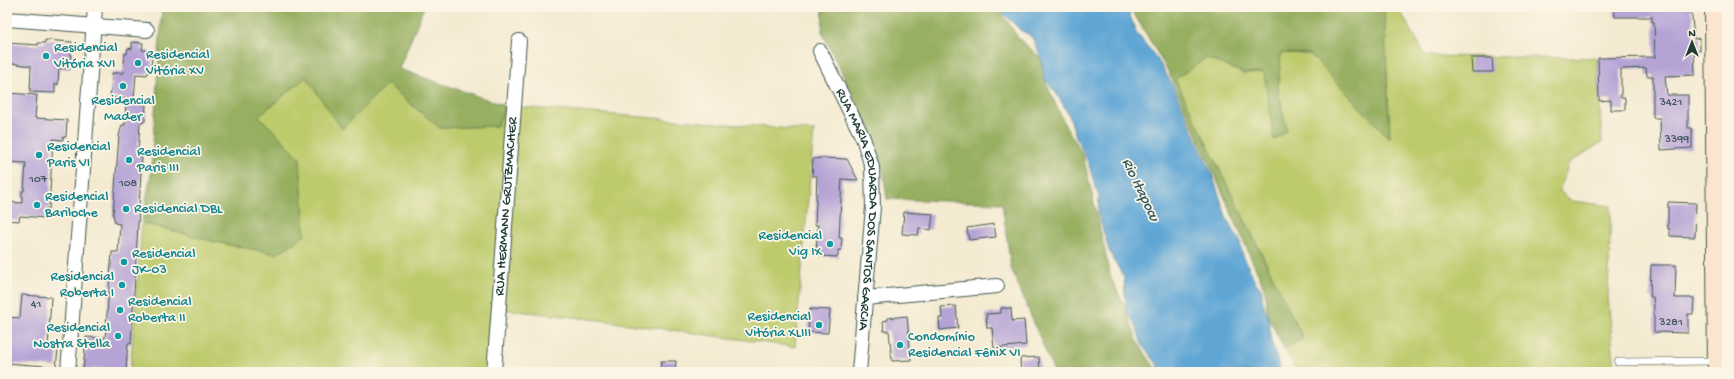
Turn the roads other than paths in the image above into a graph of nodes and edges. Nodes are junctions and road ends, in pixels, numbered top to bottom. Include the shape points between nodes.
1 (95, 7) edge
2 (1715, 7) edge
3 (7, 19) edge
4 (94, 26) junction
5 (147, 30) dead end
6 (519, 41) dead end
7 (820, 51) dead end
8 (1721, 59) edge
9 (1722, 157) edge
10 (997, 286) dead end
11 (865, 298) junction
12 (1618, 362) dead end
13 (1718, 366) edge
14 (68, 372) edge
15 (494, 372) edge
16 (859, 372) edge

1 - 4 street
2 - 8 main road
3 - 4 street
4 - 5 street
4 - 14 street
6 - 15 street, RUA HERMANN GRUTZMACHER
7 - 11 street, RUA MARIA EDUARDA DOS SANTOS GARCIA via 863,138 872,167 873,207
8 - 9 main road
9 - 13 main road
10 - 11 street
11 - 16 street, RUA MARIA EDUARDA DOS SANTOS GARCIA
12 - 13 lane

